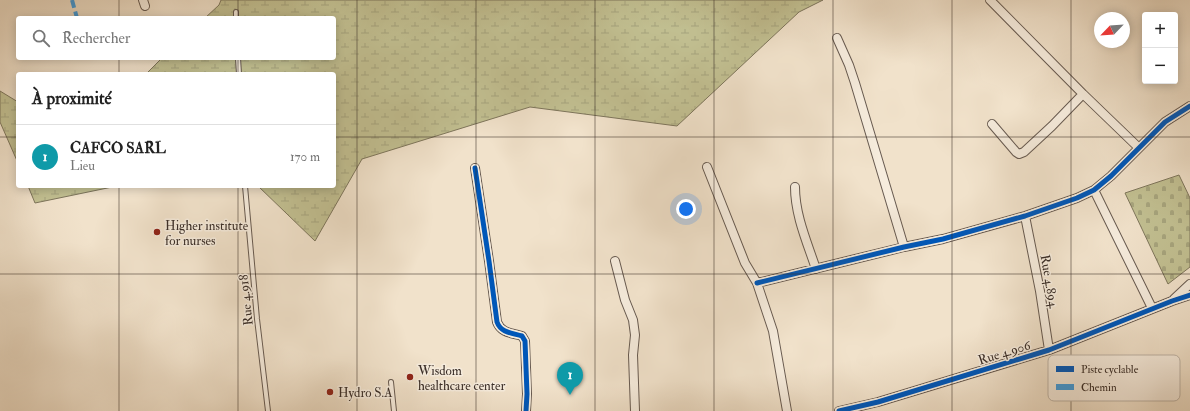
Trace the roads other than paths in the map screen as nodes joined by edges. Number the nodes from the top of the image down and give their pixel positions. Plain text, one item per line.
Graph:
1 (990, 0) edge
2 (236, 12) dead end
3 (236, 16) edge
4 (837, 38) dead end
5 (238, 60) edge
6 (239, 72) edge
7 (1083, 94) junction
8 (1190, 106) edge
9 (992, 124) dead end
10 (1139, 148) junction
11 (706, 167) dead end
12 (475, 168) dead end
13 (795, 187) dead end
14 (245, 188) edge
15 (1094, 190) junction
16 (1025, 216) junction
17 (904, 247) junction
18 (615, 261) dead end
19 (816, 269) junction
20 (757, 283) junction
21 (1190, 284) edge
22 (1190, 295) edge
23 (1172, 300) junction
24 (1152, 308) junction
25 (1049, 350) junction
26 (392, 382) dead end
27 (268, 411) edge
28 (394, 411) edge
29 (526, 411) edge
30 (635, 411) edge
31 (787, 411) edge
32 (839, 411) edge

1 - 7 street
2 - 3 lane
4 - 17 street
5 - 6 lane
7 - 9 street
7 - 10 street
8 - 10 street
10 - 15 street
11 - 20 street
12 - 29 street
13 - 19 street
14 - 27 lane, Rue 4.918
15 - 16 street
15 - 24 street
16 - 17 street
16 - 25 street, Rue 4.894
17 - 19 street
18 - 30 street
19 - 20 street
20 - 31 street
21 - 23 street
22 - 23 street
23 - 24 street, Rue 4.906
24 - 25 street, Rue 4.906
25 - 32 street, Rue 4.906
26 - 28 lane

